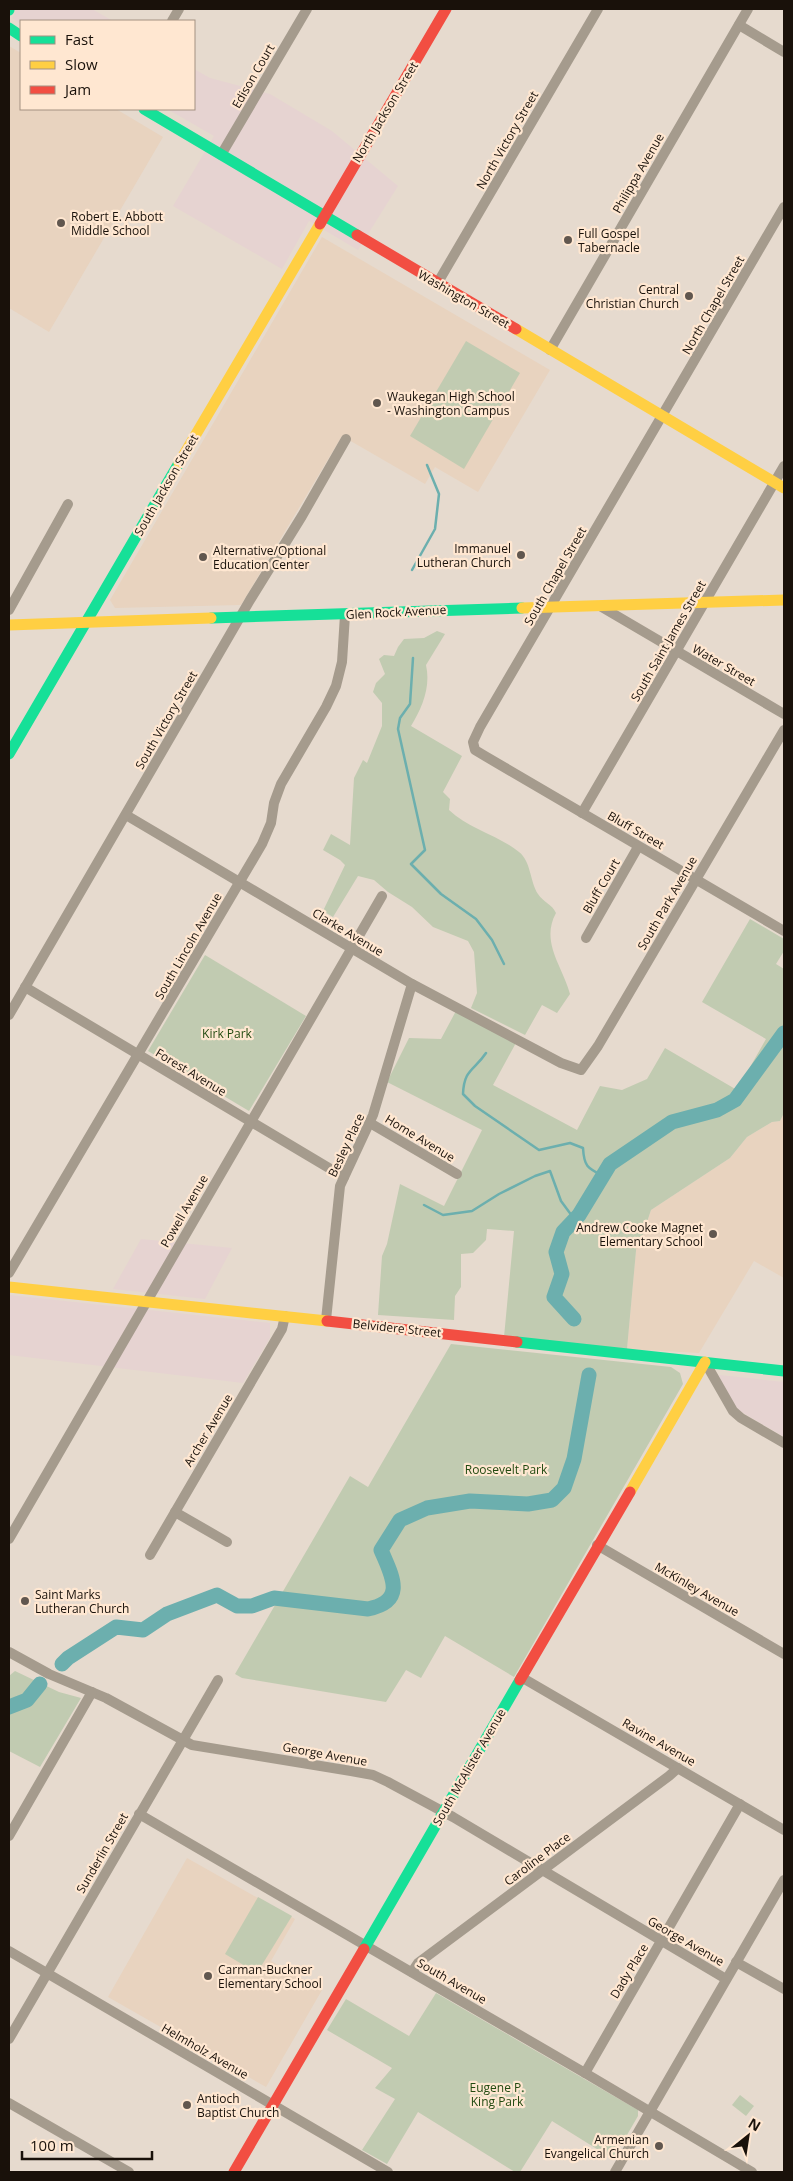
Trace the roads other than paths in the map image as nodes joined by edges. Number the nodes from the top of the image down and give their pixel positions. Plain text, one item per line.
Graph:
1 (180, 9) edge
2 (307, 9) edge
3 (446, 9) edge
4 (598, 9) edge
5 (748, 9) edge
6 (173, 20) edge
7 (739, 25) junction
8 (9, 28) edge
9 (20, 35) edge
10 (784, 52) edge
11 (146, 110) edge
12 (221, 155) junction
13 (784, 207) edge
14 (323, 216) junction
15 (437, 284) junction
16 (550, 350) junction
17 (663, 416) junction
18 (346, 439) dead end
19 (784, 466) edge
20 (779, 485) edge
21 (68, 504) dead end
22 (784, 600) edge
23 (704, 603) junction
24 (600, 606) junction
25 (550, 608) junction
26 (9, 610) edge
27 (345, 615) junction
28 (240, 617) junction
29 (85, 623) junction
30 (9, 625) edge
31 (676, 651) junction
32 (784, 714) edge
33 (784, 730) edge
34 (475, 750) joint
35 (9, 754) edge
36 (582, 813) junction
37 (126, 815) junction
38 (638, 847) junction
39 (695, 879) junction
40 (240, 882) junction
41 (382, 896) dead end
42 (784, 931) edge
43 (586, 938) dead end
44 (352, 948) junction
45 (412, 984) junction
46 (25, 988) junction
47 (9, 1015) edge
48 (139, 1055) junction
49 (562, 1063) joint
50 (251, 1122) junction
51 (370, 1122) junction
52 (457, 1174) dead end
53 (344, 1177) junction
54 (9, 1273) edge
55 (9, 1287) edge
56 (146, 1302) junction
57 (284, 1316) junction
58 (326, 1320) junction
59 (705, 1362) junction
60 (784, 1370) edge
61 (784, 1443) edge
62 (175, 1512) junction
63 (9, 1539) edge
64 (226, 1542) dead end
65 (597, 1545) junction
66 (150, 1555) dead end
67 (9, 1652) edge
68 (784, 1654) edge
69 (521, 1677) junction
70 (218, 1680) dead end
71 (92, 1692) junction
72 (182, 1741) junction
73 (678, 1768) junction
74 (740, 1804) junction
75 (442, 1812) junction
76 (139, 1814) junction
77 (784, 1830) edge
78 (9, 1836) edge
79 (543, 1870) junction
80 (784, 1880) edge
81 (661, 1941) junction
82 (366, 1945) junction
83 (9, 1951) edge
84 (736, 1962) junction
85 (412, 1972) junction
86 (46, 1974) junction
87 (726, 1979) junction
88 (784, 1989) edge
89 (9, 2039) edge
90 (585, 2072) junction
91 (9, 2103) edge
92 (273, 2105) junction
93 (650, 2111) junction
94 (129, 2172) edge
95 (234, 2172) edge
96 (388, 2172) edge
97 (615, 2172) edge
98 (752, 2172) edge

1 - 6 street
2 - 12 street, Edison Court
3 - 14 street, North Jackson Street
4 - 15 street, North Victory Street
5 - 7 street, Philippa Avenue
7 - 10 street
7 - 16 street, Philippa Avenue
8 - 9 street
11 - 12 street, Washington Street
12 - 14 street, Washington Street
13 - 17 street, North Chapel Street
14 - 15 street, Washington Street
14 - 29 street, South Jackson Street
15 - 16 street, Washington Street
16 - 17 street, Washington Street
17 - 20 street, Washington Street
17 - 25 street, South Chapel Street
18 - 28 street, South Victory Street
19 - 20 street, South Saint James Street
20 - 23 street, South Saint James Street
21 - 26 street
22 - 23 street, Glen Rock Avenue
23 - 24 street, Glen Rock Avenue
23 - 31 street, South Saint James Street
24 - 25 street, Glen Rock Avenue
24 - 31 street, Water Street
25 - 27 street, Glen Rock Avenue
25 - 34 street, South Chapel Street
27 - 28 street, Glen Rock Avenue
27 - 40 street, South Lincoln Avenue
28 - 29 street, Glen Rock Avenue
28 - 37 street, South Victory Street
29 - 30 street, Glen Rock Avenue
29 - 35 street, South Jackson Street
31 - 32 street, Water Street
31 - 36 street, South Saint James Street
33 - 39 street, South Park Avenue
34 - 36 street, Bluff Street
36 - 38 street, Bluff Street
37 - 40 street, Clarke Avenue
37 - 46 street, South Victory Street
38 - 39 street, Bluff Street
38 - 43 street, Bluff Court
39 - 42 street, Bluff Street
39 - 49 street, South Park Avenue
40 - 44 street, Clarke Avenue
40 - 48 street, South Lincoln Avenue
41 - 44 street, Powell Avenue
44 - 45 street, Clarke Avenue
44 - 50 street, Powell Avenue
45 - 49 street, Clarke Avenue
45 - 51 street, Besley Place
46 - 47 street, South Victory Street
46 - 48 street, Forest Avenue
48 - 50 street, Forest Avenue
48 - 54 street, South Lincoln Avenue
50 - 53 street, Forest Avenue
50 - 56 street, Powell Avenue
51 - 52 street, Home Avenue
51 - 53 street, Besley Place
53 - 58 street, Besley Place
55 - 56 street, Belvidere Street
56 - 57 street, Belvidere Street
56 - 63 street, Powell Avenue
57 - 58 street, Belvidere Street
57 - 62 street, Archer Avenue
58 - 59 street, Belvidere Street
59 - 60 street, Belvidere Street
59 - 61 street
59 - 65 street, South McAlister Avenue
62 - 64 street
62 - 66 street, Archer Avenue
65 - 68 street, McKinley Avenue
65 - 69 street, South McAlister Avenue
67 - 71 street, George Avenue
69 - 73 street, Ravine Avenue
69 - 75 street, South McAlister Avenue
70 - 72 street, Sunderlin Street
71 - 72 street, George Avenue
71 - 78 street
72 - 75 street, George Avenue
72 - 76 street, Sunderlin Street
73 - 74 street, Ravine Avenue
73 - 79 street, Caroline Place
74 - 77 street, Ravine Avenue
74 - 81 street, Dady Place
75 - 79 street, George Avenue
75 - 82 street, South McAlister Avenue
76 - 82 street, South Avenue
76 - 86 street, Sunderlin Street
79 - 81 street, George Avenue
79 - 85 street, Caroline Place
80 - 84 street
81 - 87 street, George Avenue
81 - 90 street, Dady Place
82 - 85 street, South Avenue
82 - 92 street, South McAlister Avenue
83 - 86 street, Helmholz Avenue
84 - 87 street
84 - 88 street, George Avenue
85 - 90 street, South Avenue
86 - 89 street, Sunderlin Street
86 - 92 street, Helmholz Avenue
87 - 93 street
90 - 93 street, South Avenue
91 - 94 street
92 - 95 street, South McAlister Avenue
92 - 96 street, Helmholz Avenue
93 - 97 street
93 - 98 street, South Avenue

